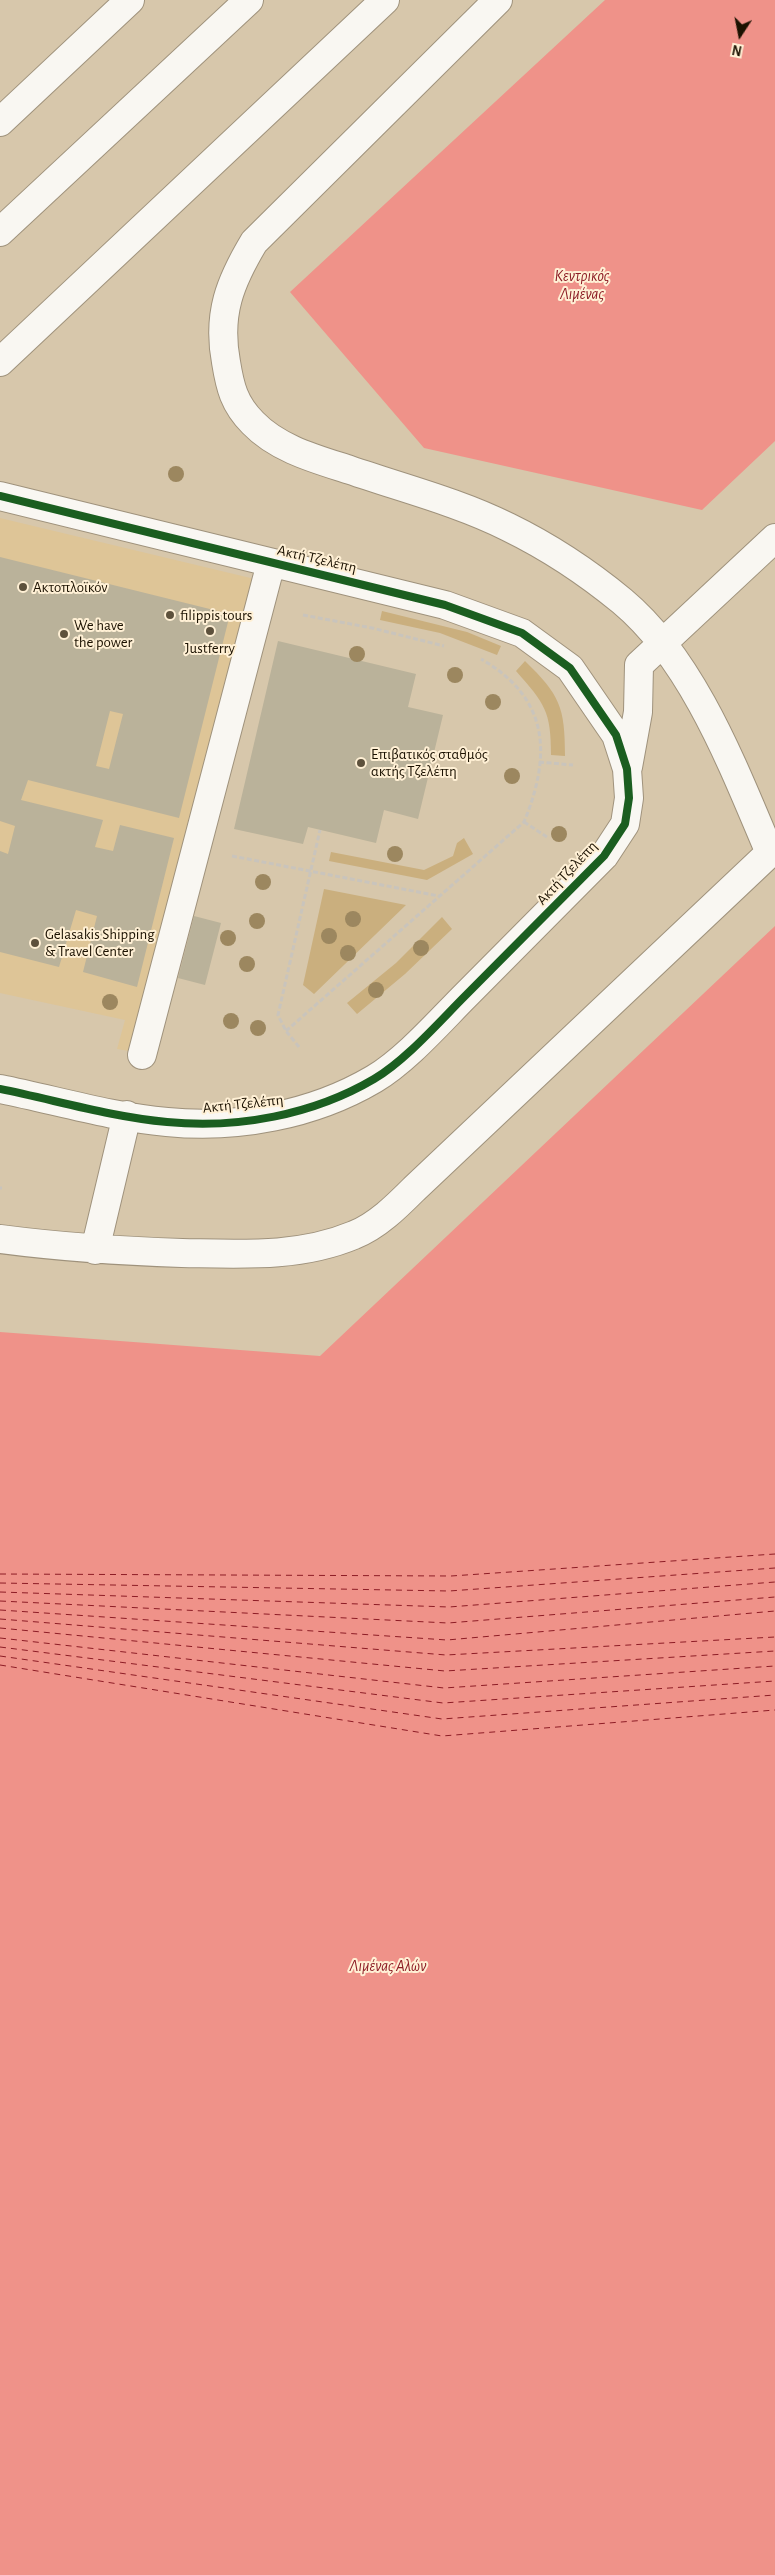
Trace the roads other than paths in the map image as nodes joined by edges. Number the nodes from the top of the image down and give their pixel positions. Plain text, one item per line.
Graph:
1 (130, 0) edge
2 (249, 0) edge
3 (385, 0) edge
4 (498, 0) edge
5 (0, 122) edge
6 (0, 232) edge
7 (0, 362) edge
8 (0, 496) edge
9 (775, 538) edge
10 (271, 563) junction
11 (664, 644) junction
12 (627, 769) junction
13 (772, 850) edge
14 (142, 1055) dead end
15 (0, 1089) edge
16 (127, 1115) junction
17 (0, 1239) edge
18 (95, 1250) junction

1 - 5 street
2 - 6 street
3 - 7 street
4 - 11 street
8 - 10 street, Ακτή Τζελέπη
9 - 11 street
10 - 12 street, Ακτή Τζελέπη
10 - 14 street
11 - 12 street
11 - 13 street
12 - 16 street, Ακτή Τζελέπη
13 - 18 street
15 - 16 street, Ακτή Τζελέπη
16 - 18 street
17 - 18 street

